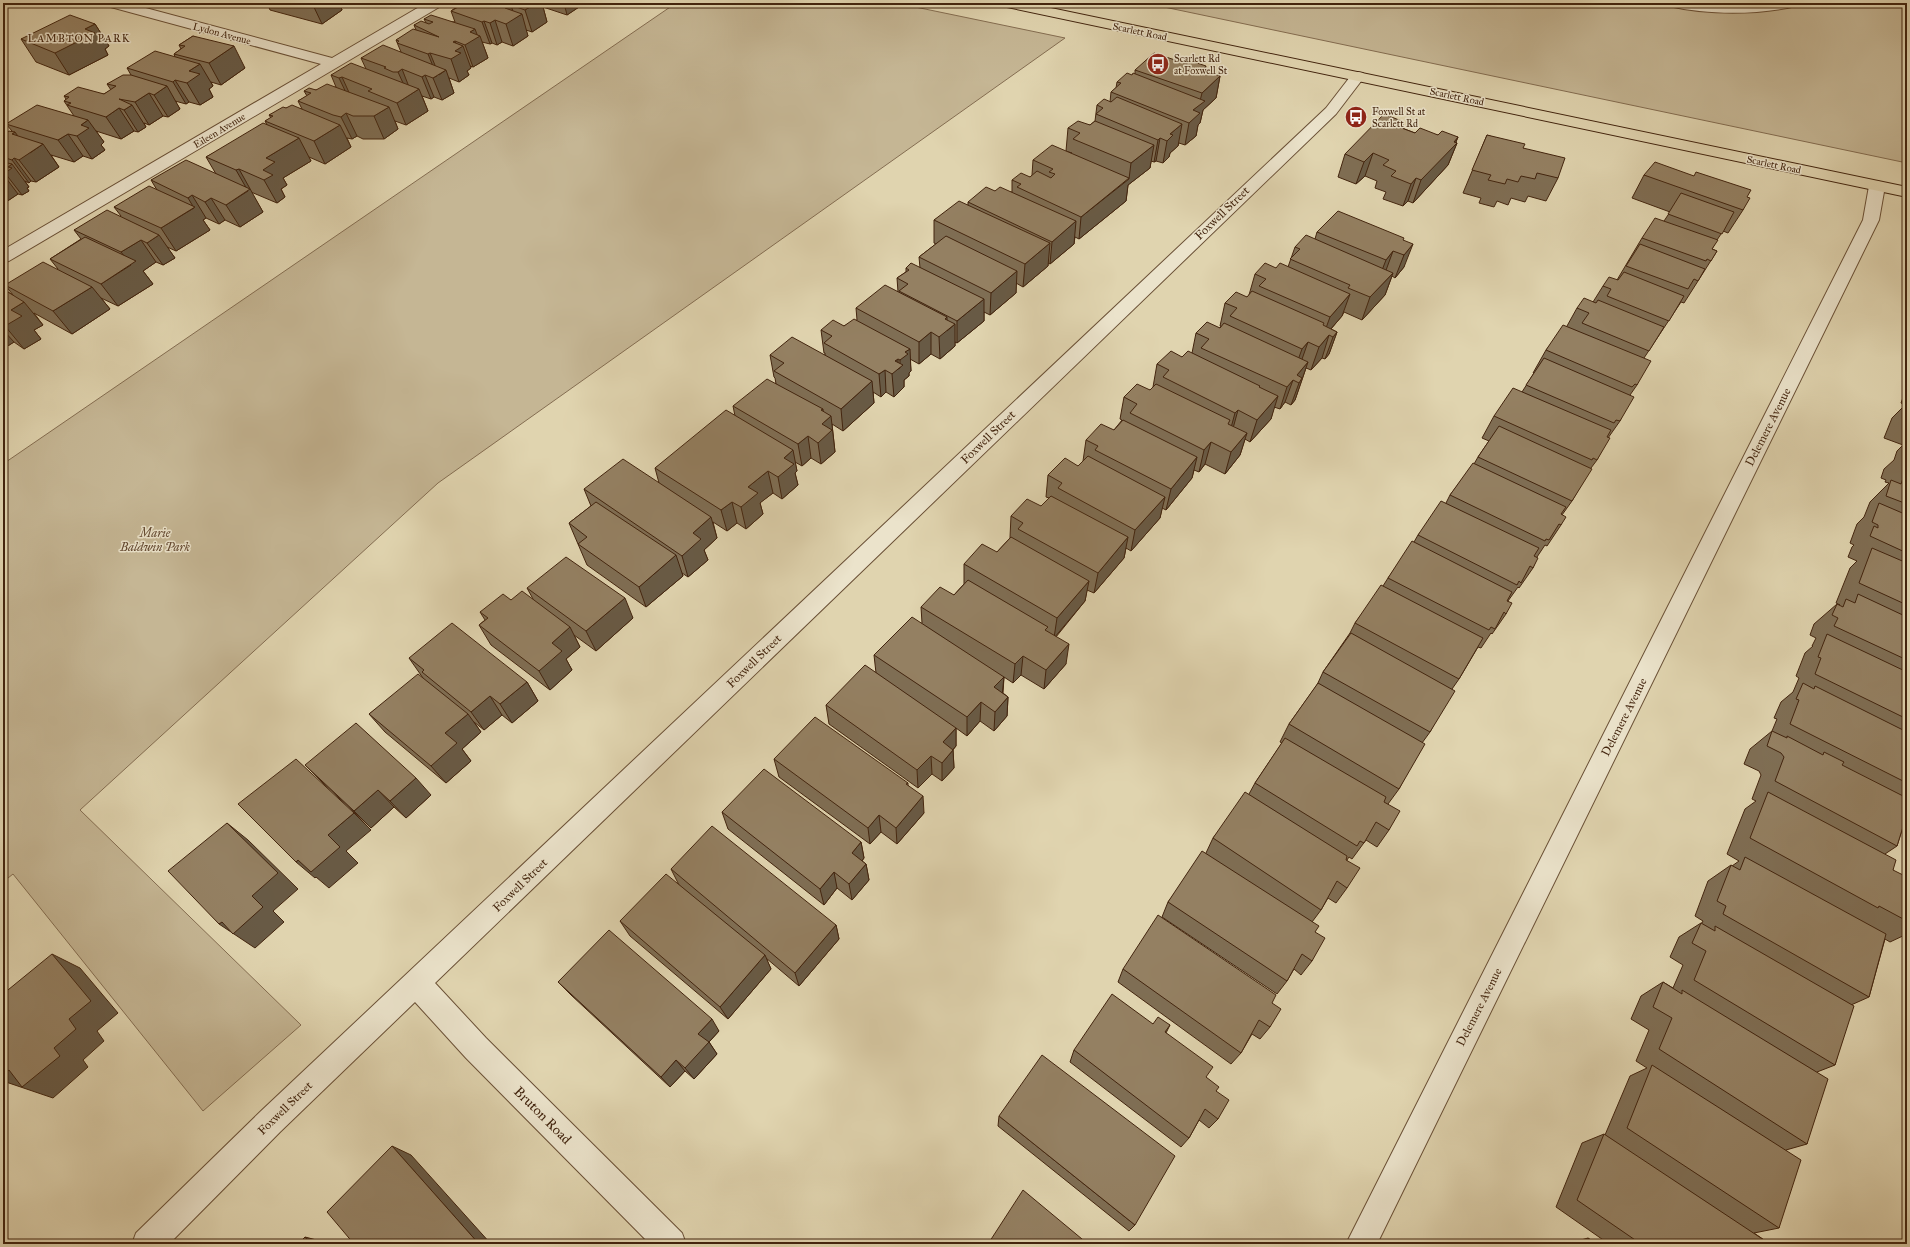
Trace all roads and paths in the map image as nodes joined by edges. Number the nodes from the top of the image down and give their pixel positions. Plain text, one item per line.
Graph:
1 (112, 3) edge
2 (436, 3) edge
3 (1007, 3) edge
4 (1674, 3) edge
5 (1791, 3) edge
6 (333, 62) junction
7 (1358, 76) junction
8 (1877, 186) junction
9 (1907, 192) edge
10 (3, 257) edge
11 (417, 984) junction
12 (147, 1244) edge
13 (671, 1244) edge
14 (1361, 1244) edge

1 - 6 street, Lydon Avenue
2 - 6 street, Eileen Avenue
3 - 7 main road, Scarlett Road
4 - 5 street
6 - 10 street, Eileen Avenue
7 - 8 main road, Scarlett Road
7 - 11 street, Foxwell Street
8 - 9 main road, Scarlett Road
8 - 14 street, Delemere Avenue
11 - 12 street, Foxwell Street
11 - 13 street, Bruton Road

